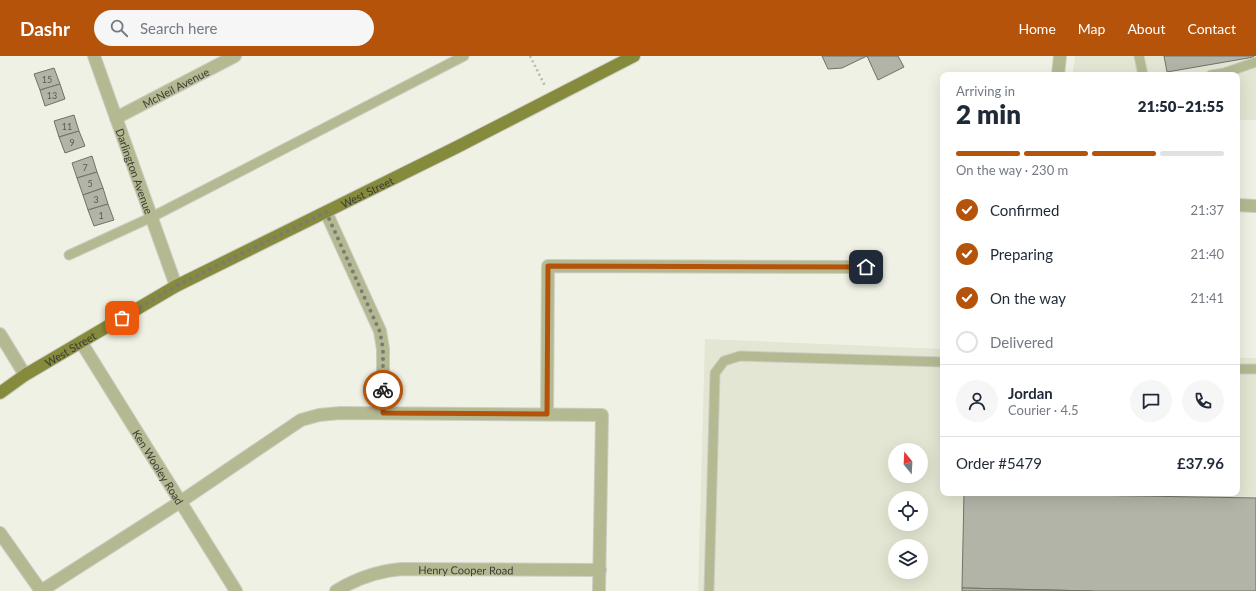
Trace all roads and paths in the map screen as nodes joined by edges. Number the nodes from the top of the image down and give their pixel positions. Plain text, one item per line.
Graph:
1 (94, 56) edge
2 (235, 56) edge
3 (464, 56) edge
4 (530, 56) edge
5 (634, 56) edge
6 (1060, 56) edge
7 (1139, 56) edge
8 (1256, 62) edge
9 (1058, 72) edge
10 (1142, 72) edge
11 (1227, 72) edge
12 (551, 98) junction
13 (116, 118) junction
14 (1240, 205) edge
15 (1256, 206) edge
16 (326, 212) junction
17 (152, 216) junction
18 (69, 255) dead end
19 (866, 267) dead end
20 (176, 286) junction
21 (0, 334) edge
22 (81, 342) junction
23 (940, 362) edge
24 (1240, 369) edge
25 (1256, 370) edge
26 (25, 375) junction
27 (0, 394) edge
28 (383, 413) junction
29 (547, 414) junction
30 (180, 502) junction
31 (0, 533) edge
32 (600, 570) junction
33 (41, 591) edge
34 (236, 591) edge
35 (336, 591) edge
36 (599, 591) edge
37 (709, 591) edge

1 - 13 street, Darlington Avenue
2 - 13 street, McNeil Avenue
3 - 17 lane
4 - 12 path
5 - 12 main road, West Street
6 - 9 street
7 - 10 lane
8 - 11 lane
12 - 16 main road, West Street
13 - 17 street, Darlington Avenue
14 - 15 street
16 - 20 main road, West Street
16 - 28 street
17 - 18 lane
17 - 20 street, Darlington Avenue
19 - 29 street
20 - 22 main road, West Street
21 - 26 street
22 - 26 main road, West Street
22 - 30 street, Ken Wooley Road
23 - 37 lane
24 - 25 lane
26 - 27 main road, West Street
28 - 29 street
28 - 30 street
29 - 32 street
30 - 33 street
30 - 34 street, Ken Wooley Road
31 - 33 street
32 - 35 street, Henry Cooper Road
32 - 36 street

